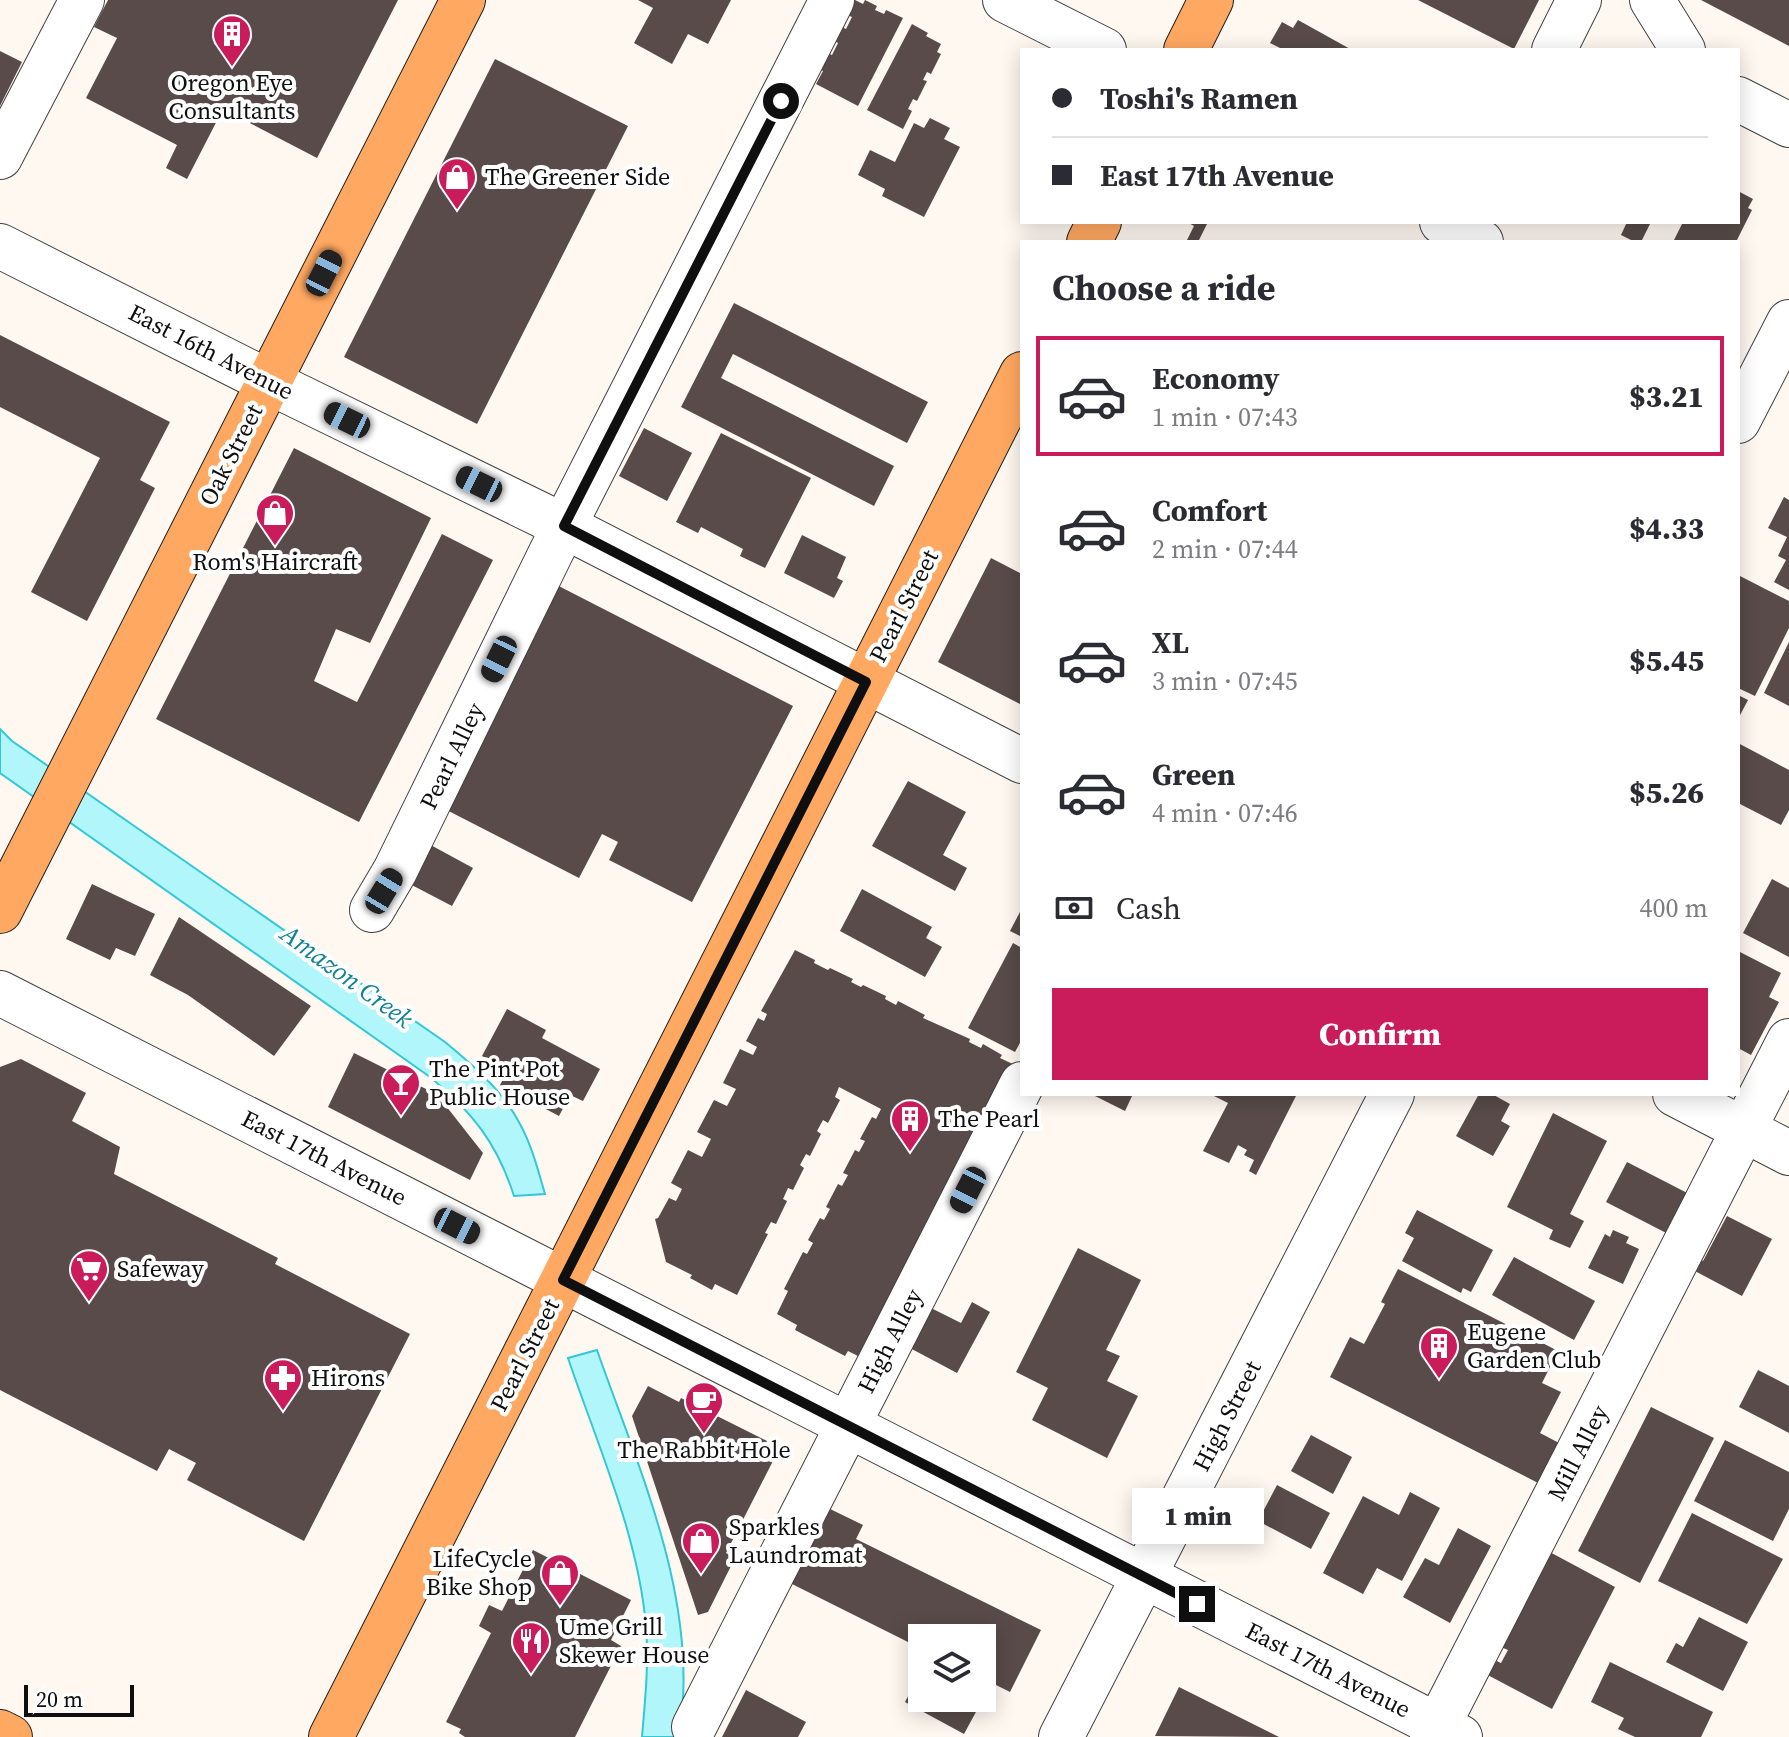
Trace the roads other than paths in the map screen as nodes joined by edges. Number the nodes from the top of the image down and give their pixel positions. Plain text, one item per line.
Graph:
1 (82, 0) edge
2 (463, 0) edge
3 (832, 0) edge
4 (1005, 0) edge
5 (1211, 0) edge
6 (1579, 0) edge
7 (1652, 0) edge
8 (1100, 48) edge
9 (1187, 48) edge
10 (1555, 48) edge
11 (1682, 48) edge
12 (1740, 100) edge
13 (1789, 125) edge
14 (0, 157) edge
15 (0, 246) edge
16 (1789, 322) edge
17 (1020, 378) edge
18 (269, 382) junction
19 (1762, 384) edge
20 (1740, 418) edge
21 (564, 526) junction
22 (866, 682) junction
23 (1020, 760) edge
24 (372, 910) dead end
25 (0, 911) edge
26 (0, 993) edge
27 (1789, 1041) edge
28 (1020, 1088) edge
29 (1391, 1096) edge
30 (1679, 1096) edge
31 (1744, 1130) junction
32 (1789, 1153) edge
33 (563, 1280) junction
34 (848, 1425) junction
35 (1144, 1576) junction
36 (694, 1727) dead end
37 (0, 1732) edge
38 (1443, 1733) edge
39 (10, 1737) edge
40 (331, 1737) edge
41 (1061, 1737) edge

1 - 14 street
2 - 18 main road, Oak Street
3 - 21 street, Pearl Alley
4 - 8 street
5 - 9 main road
6 - 10 street
7 - 11 street
12 - 13 street
15 - 18 street, East 16th Avenue
16 - 19 street
17 - 22 main road, Pearl Street
18 - 21 street, East 16th Avenue
18 - 25 main road, Oak Street
19 - 20 street
21 - 22 street, East 16th Avenue
21 - 24 street, Pearl Alley
22 - 23 street, East 16th Avenue
22 - 33 main road, Pearl Street
26 - 33 street, East 17th Avenue
27 - 31 street, Mill Alley
28 - 34 street, High Alley
29 - 35 street, High Street
30 - 31 street
31 - 32 street
31 - 38 street, Mill Alley
33 - 34 street, East 17th Avenue
33 - 40 main road, Pearl Street
34 - 35 street, East 17th Avenue
34 - 36 street, High Alley
35 - 38 street, East 17th Avenue
35 - 41 street, High Street
37 - 39 main road

